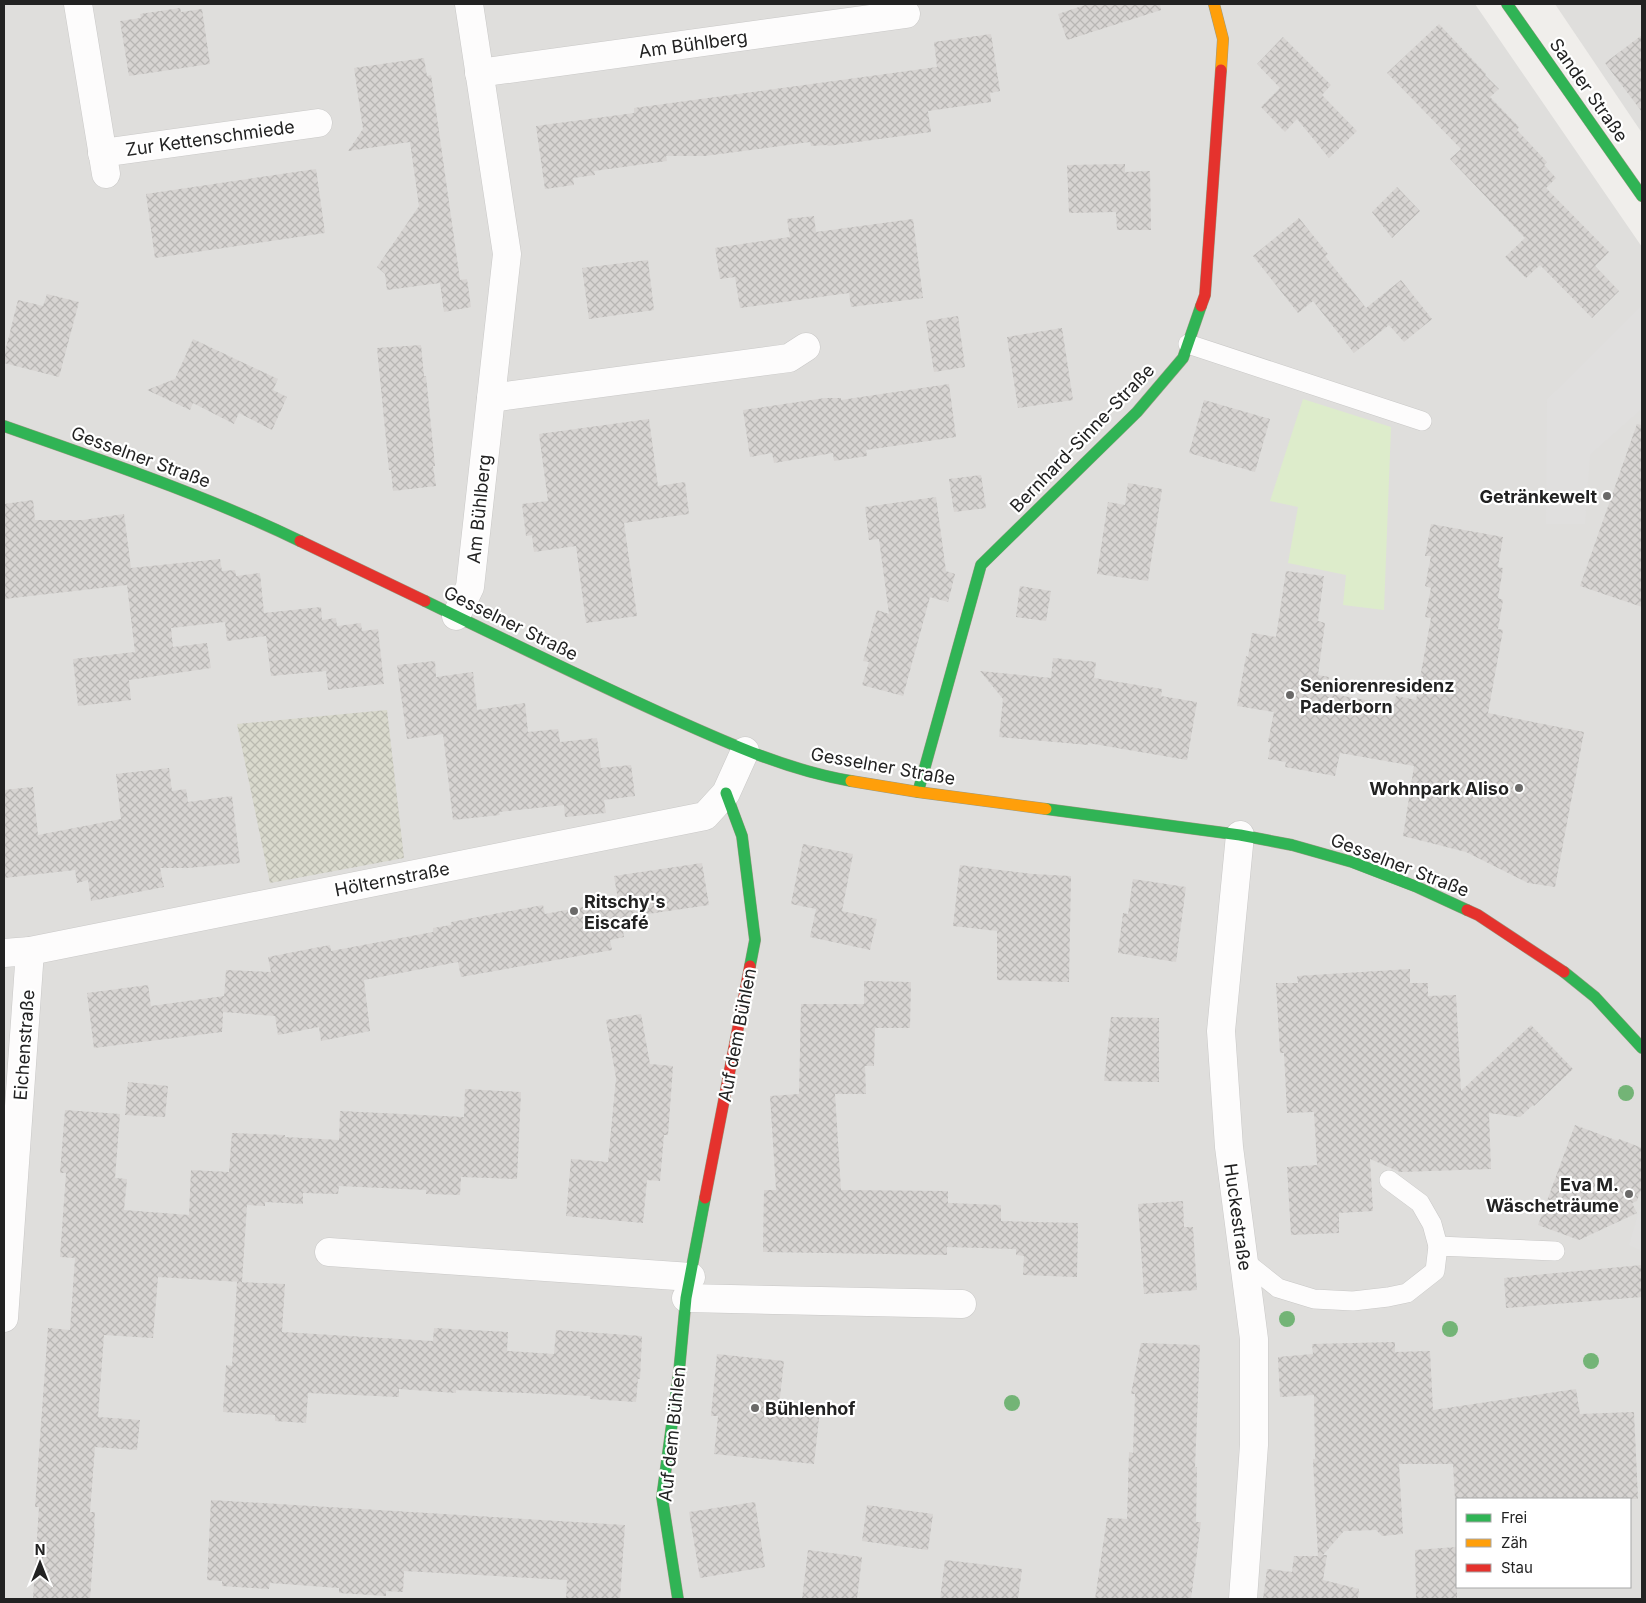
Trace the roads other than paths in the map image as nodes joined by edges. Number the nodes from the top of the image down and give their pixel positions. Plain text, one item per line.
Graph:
1 (78, 4) edge
2 (469, 4) edge
3 (1214, 4) edge
4 (1508, 4) edge
5 (906, 14) dead end
6 (479, 74) junction
7 (318, 123) dead end
8 (1642, 196) edge
9 (1188, 344) junction
10 (806, 347) dead end
11 (491, 398) junction
12 (1422, 421) dead end
13 (4, 426) edge
14 (456, 616) junction
15 (745, 751) junction
16 (918, 792) junction
17 (726, 793) junction
18 (1240, 835) junction
19 (30, 951) junction
20 (4, 953) edge
21 (1642, 1048) edge
22 (1389, 1180) dead end
23 (1438, 1246) junction
24 (1555, 1251) dead end
25 (329, 1252) dead end
26 (1244, 1261) junction
27 (688, 1288) junction
28 (962, 1304) dead end
29 (4, 1318) edge
30 (678, 1599) edge
31 (1242, 1599) edge

1 - 7 street, Zur Kettenschmiede
2 - 6 street, Am Bühlberg
3 - 9 street, Bernhard-Sinne-Straße
4 - 8 street, Sander Straße
5 - 6 street, Am Bühlberg
6 - 11 street, Am Bühlberg
9 - 12 lane
9 - 16 street, Bernhard-Sinne-Straße
10 - 11 street
11 - 14 street, Am Bühlberg
13 - 14 street, Gesselner Straße
14 - 15 street, Gesselner Straße
15 - 16 street, Gesselner Straße
15 - 17 street, Hölternstraße
16 - 18 street, Gesselner Straße
17 - 19 street, Hölternstraße
17 - 27 street, Auf dem Bühlen
18 - 21 street, Gesselner Straße
18 - 26 street, Huckestraße
19 - 20 street, Hölternstraße
19 - 29 street, Eichenstraße
22 - 23 lane
23 - 24 lane
23 - 26 lane
25 - 27 street
26 - 31 street, Huckestraße
27 - 28 street
27 - 30 street, Auf dem Bühlen

